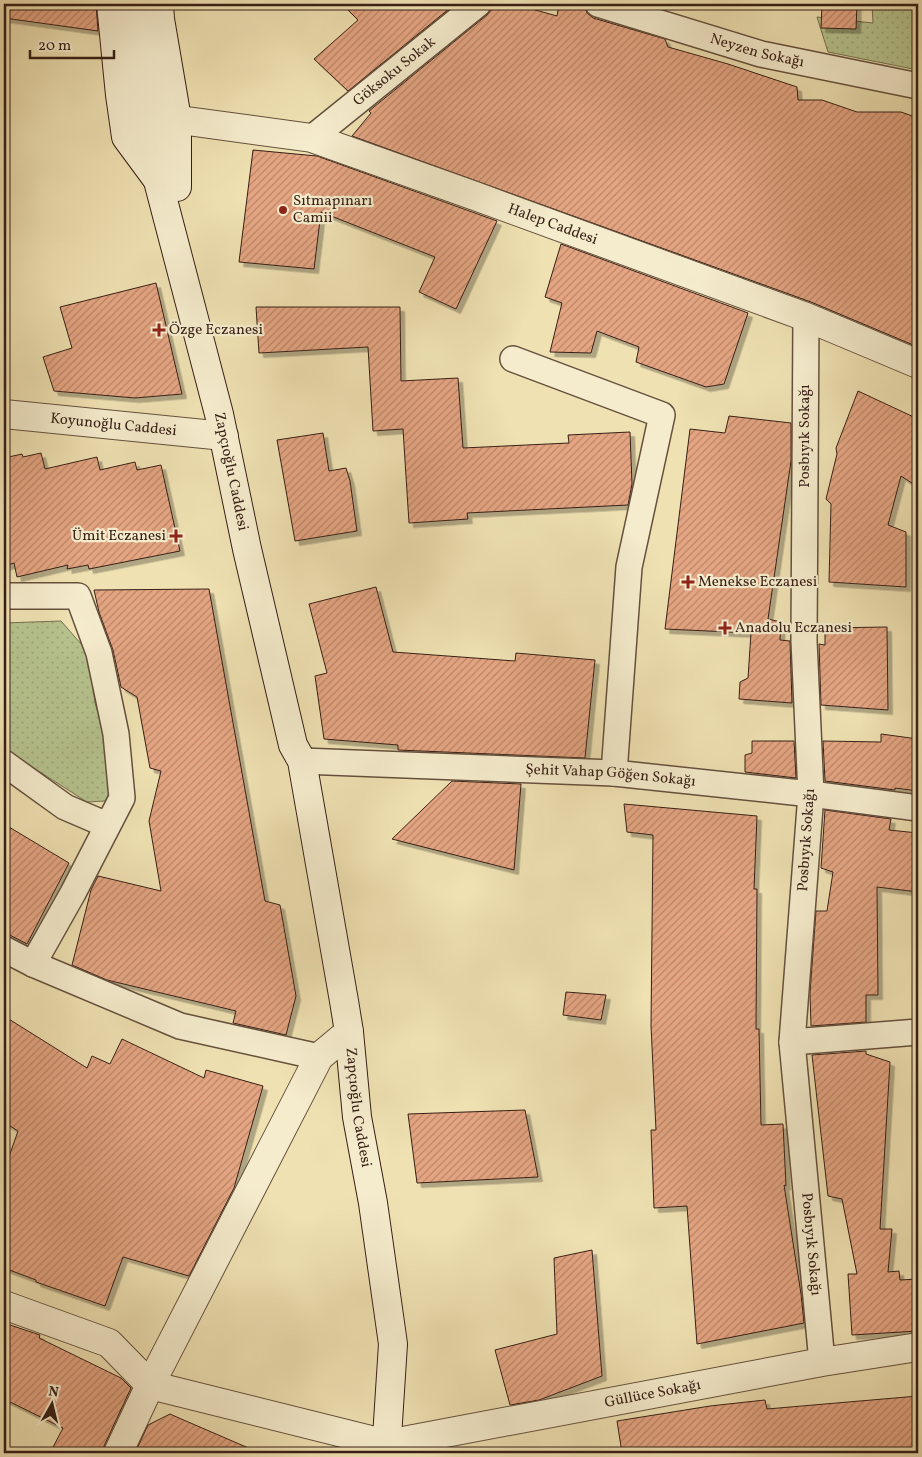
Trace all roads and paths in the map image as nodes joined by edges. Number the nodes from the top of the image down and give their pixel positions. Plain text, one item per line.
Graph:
1 (111, 4) edge
2 (135, 4) edge
3 (159, 4) edge
4 (478, 4) edge
5 (598, 4) edge
6 (918, 86) edge
7 (177, 118) junction
8 (312, 138) junction
9 (167, 184) junction
10 (806, 317) junction
11 (513, 359) dead end
12 (918, 364) edge
13 (4, 414) edge
14 (224, 436) junction
15 (4, 596) edge
16 (302, 761) junction
17 (4, 763) edge
18 (614, 773) junction
19 (811, 794) junction
20 (918, 808) edge
21 (107, 825) junction
22 (4, 950) edge
23 (33, 964) junction
24 (349, 1032) junction
25 (918, 1032) edge
26 (792, 1042) junction
27 (319, 1057) junction
28 (4, 1305) edge
29 (918, 1347) edge
30 (822, 1362) junction
31 (150, 1386) junction
32 (386, 1449) edge
33 (118, 1453) edge

1 - 9 main road, Zapçıoğlu Caddesi
2 - 9 main road, Zapçıoğlu Caddesi
3 - 7 main road, Zapçıoğlu Caddesi
4 - 8 street, Göksoku Sokak
5 - 6 street, Neyzen Sokağı
7 - 8 main road, Halep Caddesi
7 - 9 main road, Zapçıoğlu Caddesi
8 - 10 main road, Halep Caddesi
9 - 14 main road, Zapçıoğlu Caddesi
9 - 16 main road, Zapçıoğlu Caddesi
10 - 12 main road, Halep Caddesi
10 - 19 street, Posbıyık Sokağı
11 - 18 street
13 - 14 main road, Koyunoğlu Caddesi
14 - 16 main road, Zapçıoğlu Caddesi
15 - 21 street
16 - 18 street, Şehit Vahap Göğen Sokağı
16 - 24 main road, Zapçıoğlu Caddesi
17 - 21 street
18 - 19 street, Şehit Vahap Göğen Sokağı
19 - 20 street, Şehit Vahap Göğen Sokağı
19 - 26 street, Posbıyık Sokağı
21 - 23 street
22 - 23 street
23 - 27 street
24 - 27 main road
24 - 32 main road, Zapçıoğlu Caddesi
25 - 26 street
26 - 30 street, Posbıyık Sokağı
27 - 31 main road
28 - 31 main road
29 - 30 main road, Güllüce Sokağı
30 - 32 main road, Güllüce Sokağı
31 - 32 main road
31 - 33 main road

